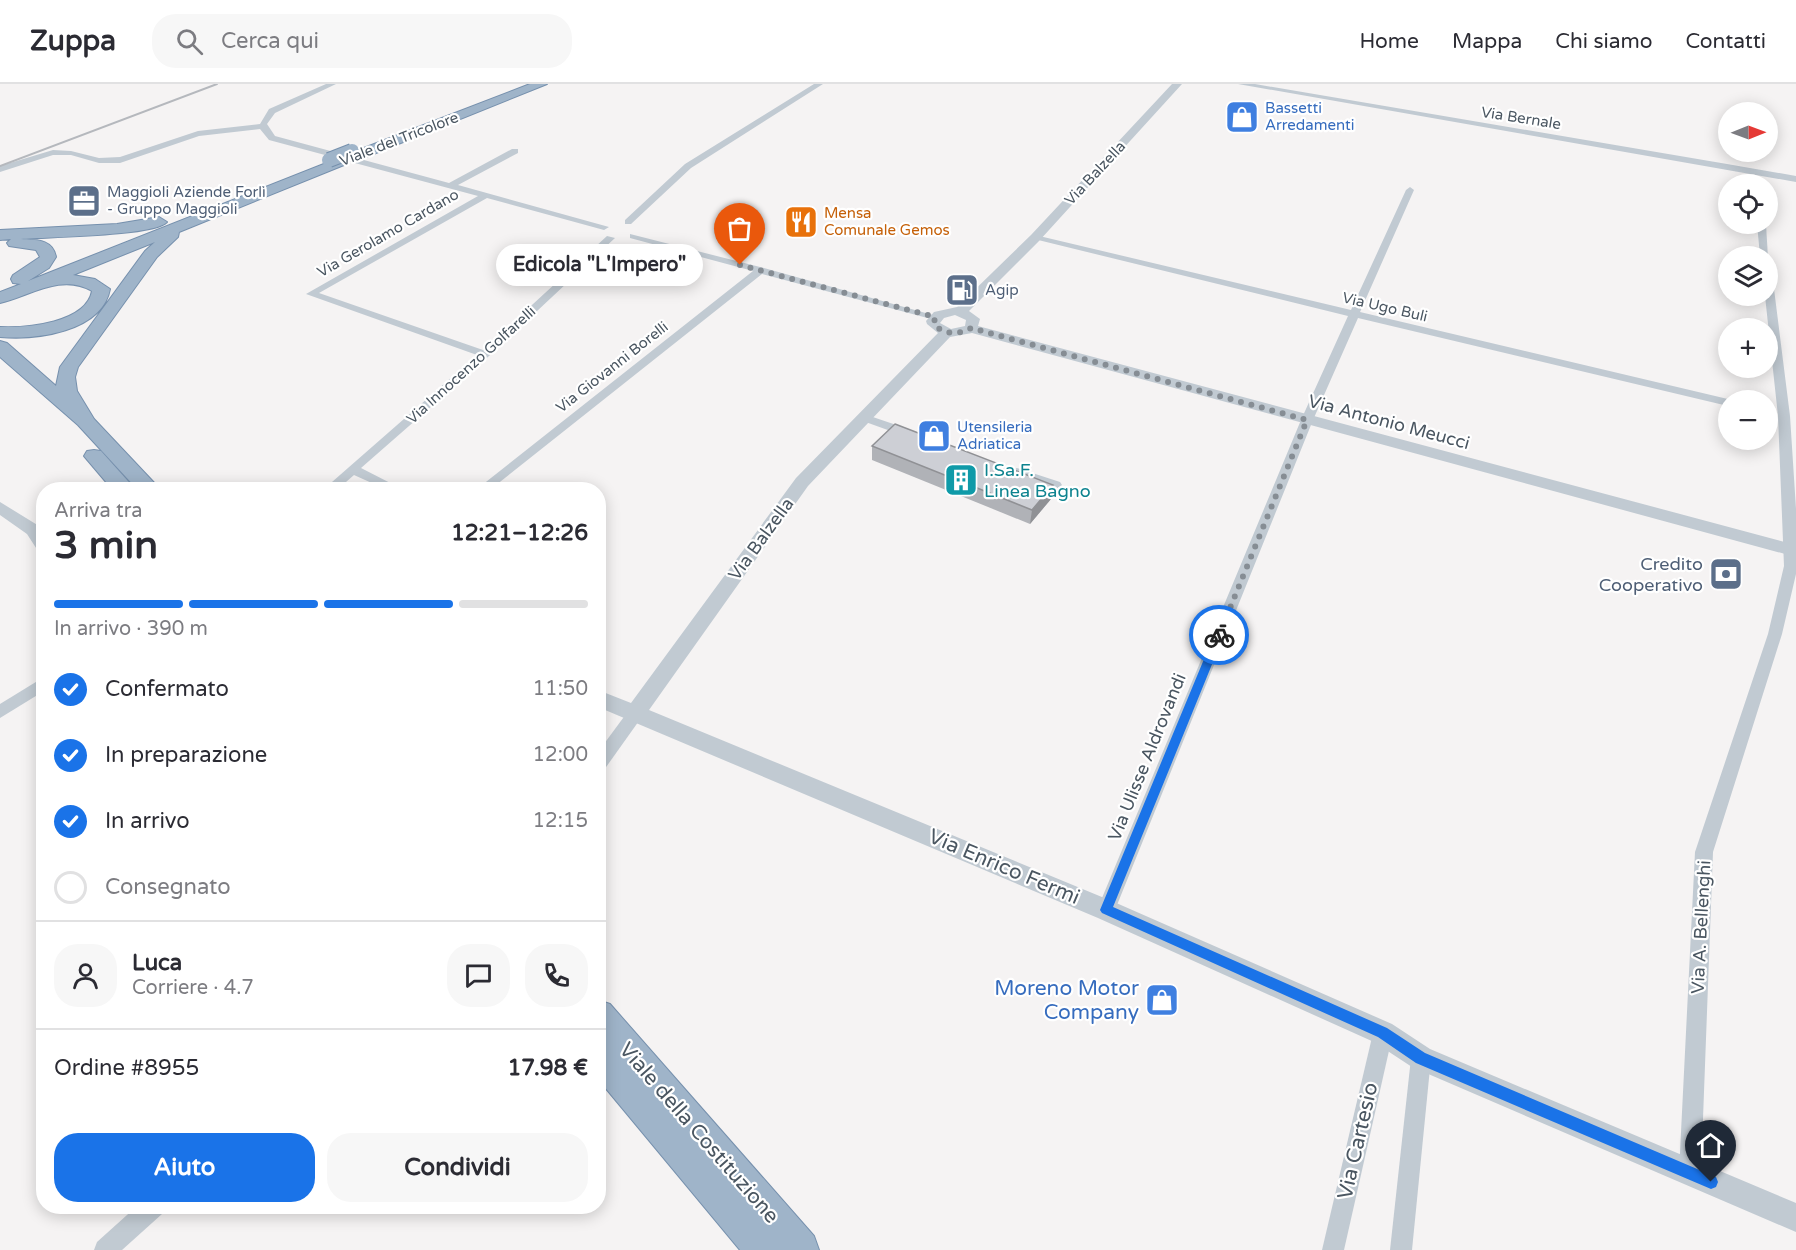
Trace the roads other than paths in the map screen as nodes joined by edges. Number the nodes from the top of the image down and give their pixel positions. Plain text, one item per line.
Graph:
1 (332, 84) edge
2 (529, 84) edge
3 (542, 84) edge
4 (819, 84) edge
5 (1177, 84) edge
6 (1242, 84) edge
7 (262, 126) junction
8 (515, 151) dead end
9 (357, 152) junction
10 (0, 169) edge
11 (1755, 171) junction
12 (1755, 174) edge
13 (1796, 178) edge
14 (450, 186) junction
15 (1410, 190) dead end
16 (252, 194) junction
17 (484, 196) junction
18 (628, 222) junction
19 (611, 228) junction
20 (633, 236) junction
21 (1035, 238) junction
22 (9, 239) edge
23 (761, 270) junction
24 (21, 284) junction
25 (0, 287) edge
26 (0, 298) edge
27 (1771, 306) edge
28 (960, 312) junction
29 (1353, 315) junction
30 (935, 317) junction
31 (971, 328) junction
32 (0, 332) edge
33 (947, 332) junction
34 (0, 347) edge
35 (485, 354) junction
36 (0, 367) edge
37 (1718, 401) edge
38 (1778, 415) edge
39 (1784, 416) junction
40 (864, 418) junction
41 (1307, 420) junction
42 (85, 421) junction
43 (921, 438) edge
44 (999, 466) edge
45 (354, 470) junction
46 (118, 482) edge
47 (142, 482) edge
48 (339, 482) edge
49 (381, 482) edge
50 (492, 482) edge
51 (1056, 485) dead end
52 (0, 507) edge
53 (36, 535) edge
54 (1794, 551) edge
55 (36, 688) edge
56 (606, 701) edge
57 (0, 712) edge
58 (635, 714) junction
59 (606, 754) edge
60 (1106, 910) junction
61 (606, 1025) edge
62 (1383, 1033) junction
63 (1421, 1058) junction
64 (606, 1061) edge
65 (1690, 1172) junction
66 (145, 1214) edge
67 (1796, 1218) edge
68 (105, 1250) edge
69 (765, 1250) edge
70 (800, 1250) edge
71 (1333, 1250) edge
72 (1401, 1250) edge

1 - 7 street
2 - 9 highway, Viale del Tricolore
3 - 9 highway, Viale del Tricolore
4 - 18 street
5 - 21 street, Via Balzella
6 - 11 street, Via Bernale
7 - 10 street
7 - 14 street
8 - 14 street
9 - 16 highway, Viale del Tricolore
11 - 12 street
11 - 13 street, Via Bernale
14 - 17 street
15 - 29 street, Via Ulisse Aldrovandi
16 - 22 highway
16 - 24 highway
16 - 42 highway
17 - 19 street
17 - 35 street, Via Gerolamo Cardano
18 - 19 street
18 - 20 street
19 - 20 street
19 - 35 street, Via Innocenzo Golfarelli
20 - 23 street
21 - 28 street, Via Balzella
21 - 29 street, Via Ugo Buli
22 - 24 highway
23 - 30 street
23 - 50 street, Via Giovanni Borelli
24 - 25 highway
24 - 26 highway
24 - 32 highway
27 - 39 street, Via A. Bellenghi
28 - 30 street
28 - 31 street
29 - 37 street, Via Ugo Buli
29 - 41 street, Via Ulisse Aldrovandi
30 - 33 street
31 - 33 street
31 - 41 street, Via Antonio Meucci
33 - 40 street, Via Balzella
34 - 42 highway
35 - 45 street, Via Innocenzo Golfarelli
36 - 46 highway
38 - 39 street
39 - 54 street, Via A. Bellenghi
40 - 43 street
40 - 58 street, Via Balzella
41 - 54 street, Via Antonio Meucci
41 - 60 street, Via Ulisse Aldrovandi
42 - 47 highway
44 - 51 street
45 - 48 street, Via Innocenzo Golfarelli
45 - 49 street
52 - 53 street
54 - 65 street, Via A. Bellenghi
55 - 57 street
56 - 58 street, Via Enrico Fermi
58 - 59 street, Via Balzella
58 - 60 street, Via Enrico Fermi
60 - 62 street, Via Enrico Fermi
61 - 70 highway, Viale della Costituzione
62 - 63 street, Via Enrico Fermi
62 - 71 street, Via Cartesio
63 - 65 street, Via Enrico Fermi
63 - 72 street
64 - 69 highway, Viale della Costituzione
65 - 67 street, Via Enrico Fermi
66 - 68 street

